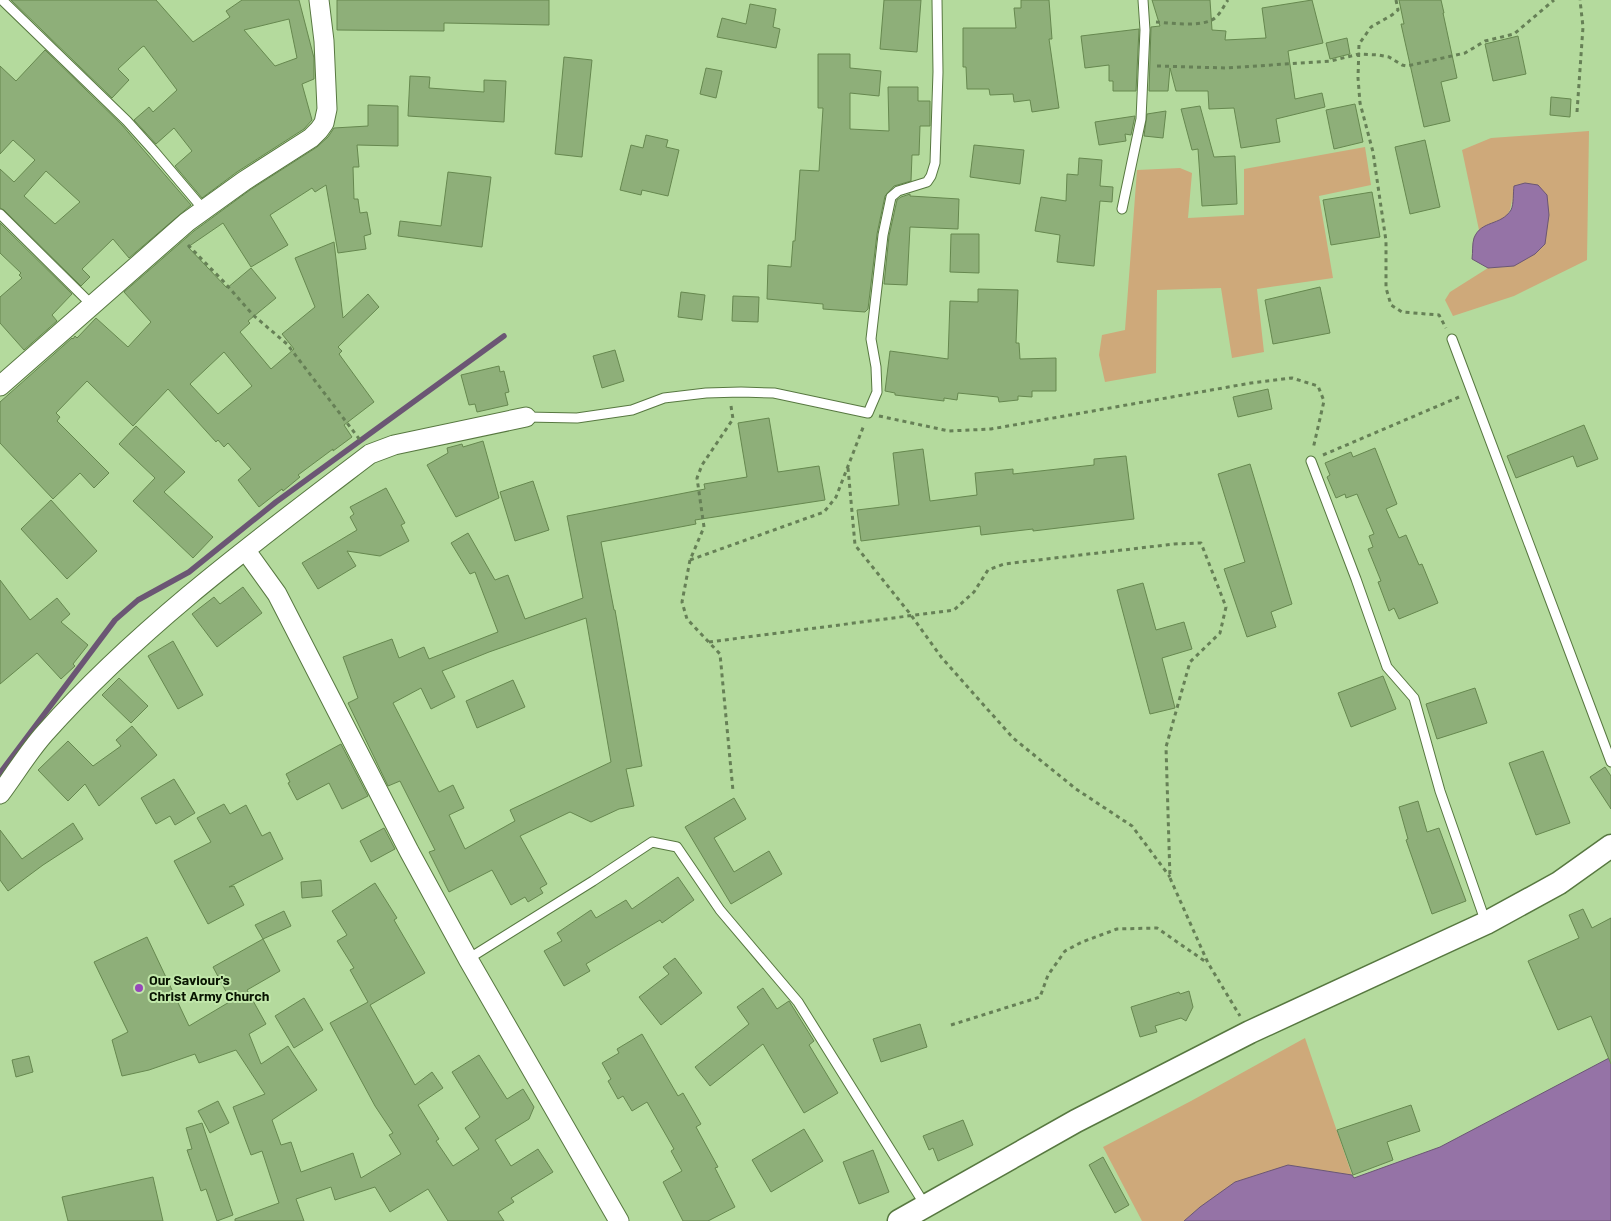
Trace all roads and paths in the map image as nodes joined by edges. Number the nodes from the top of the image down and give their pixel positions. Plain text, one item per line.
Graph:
1 (2, 0) edge
2 (319, 0) edge
3 (937, 0) edge
4 (1143, 0) edge
5 (1228, 0) edge
6 (1396, 0) edge
7 (1554, 0) edge
8 (1580, 0) edge
9 (1145, 21) junction
10 (1359, 54) junction
11 (1144, 66) junction
12 (1577, 112) dead end
13 (1122, 209) dead end
14 (204, 210) junction
15 (0, 214) edge
16 (176, 232) junction
17 (92, 305) junction
18 (1452, 339) joint
19 (0, 386) edge
20 (1472, 391) junction
21 (729, 393) junction
22 (868, 413) junction
23 (526, 417) joint
24 (357, 436) dead end
25 (1311, 460) junction
26 (847, 466) junction
27 (246, 551) junction
28 (690, 560) junction
29 (911, 615) junction
30 (709, 642) junction
31 (1611, 762) edge
32 (733, 791) dead end
33 (0, 794) edge
34 (1611, 846) edge
35 (1170, 878) junction
36 (1486, 923) junction
37 (468, 958) junction
38 (1208, 963) junction
39 (951, 1025) dead end
40 (1250, 1032) junction
41 (925, 1206) junction
42 (619, 1221) edge
43 (899, 1221) edge

1 - 14 lane
2 - 14 street
3 - 22 lane
4 - 9 lane
5 - 9 path
6 - 10 path
7 - 10 path
8 - 12 path
9 - 11 lane
10 - 11 path
10 - 18 path
11 - 13 lane
14 - 16 street
15 - 17 lane
16 - 17 street
16 - 24 path
17 - 19 street
18 - 20 lane
20 - 25 path
20 - 31 lane
21 - 22 lane
21 - 23 lane
21 - 28 path
22 - 25 path
22 - 26 path
23 - 27 street
25 - 36 lane
26 - 28 path
26 - 29 path
27 - 33 street
27 - 37 street
28 - 30 path
29 - 30 path
29 - 35 path
29 - 35 path
30 - 32 path
34 - 36 street
35 - 38 path
36 - 40 street
37 - 41 lane
37 - 42 street
38 - 39 path
38 - 40 path
40 - 41 street
41 - 43 street

